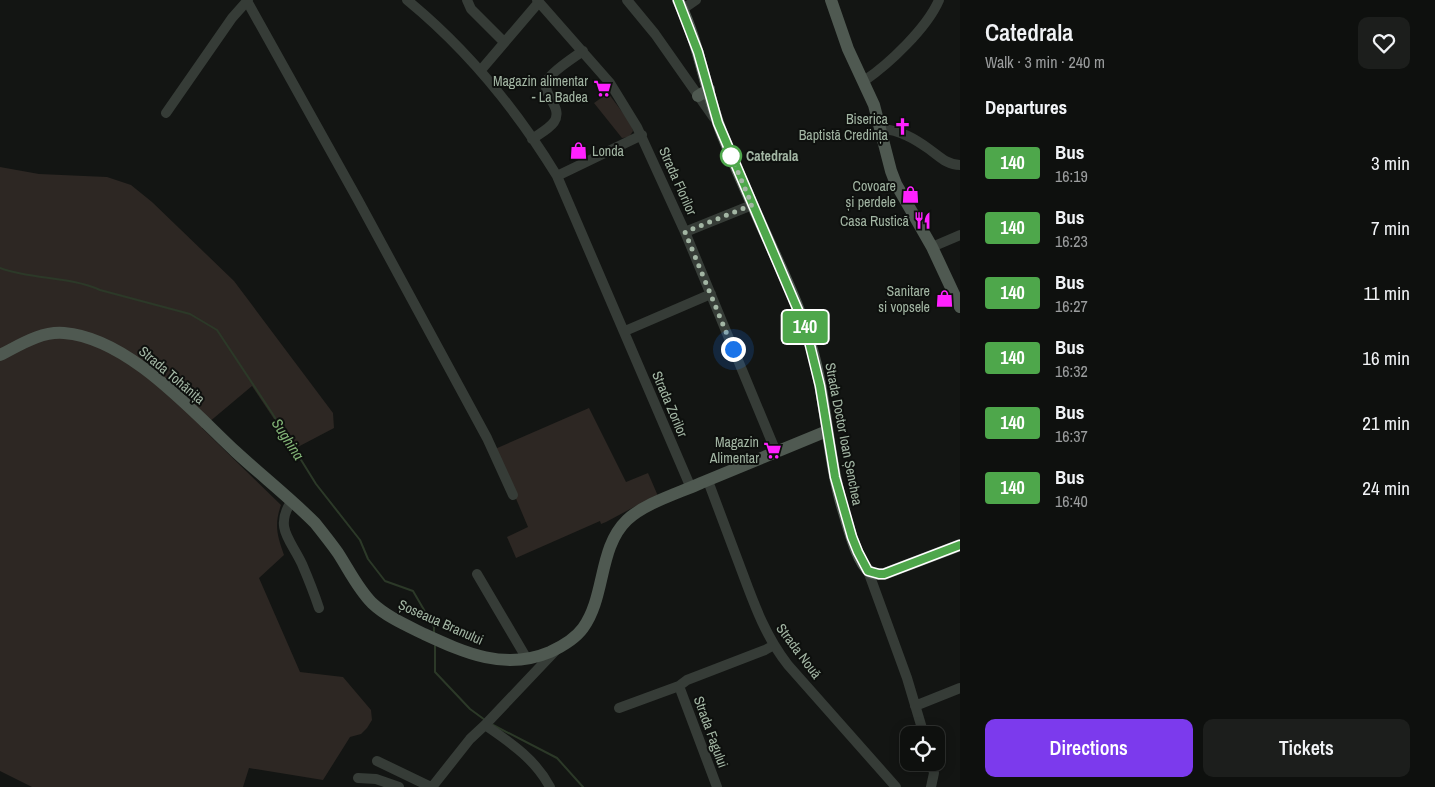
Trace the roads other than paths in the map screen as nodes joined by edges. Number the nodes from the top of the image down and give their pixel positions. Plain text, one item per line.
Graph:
1 (248, 0) edge
2 (407, 0) edge
3 (467, 0) edge
4 (627, 0) edge
5 (696, 0) edge
6 (831, 0) edge
7 (939, 0) edge
8 (538, 1) edge
9 (680, 5) edge
10 (504, 42) junction
11 (582, 51) junction
12 (481, 70) junction
13 (864, 81) junction
14 (704, 93) junction
15 (166, 113) dead end
16 (882, 129) junction
17 (642, 135) junction
18 (532, 139) junction
19 (960, 165) edge
20 (557, 176) junction
21 (752, 205) junction
22 (685, 232) junction
23 (960, 235) edge
24 (932, 246) junction
25 (711, 294) junction
26 (960, 307) edge
27 (625, 331) junction
28 (0, 355) edge
29 (827, 431) junction
30 (776, 452) junction
31 (254, 469) joint
32 (708, 481) junction
33 (691, 488) junction
34 (513, 495) dead end
35 (291, 502) junction
36 (960, 545) edge
37 (868, 571) junction
38 (477, 574) dead end
39 (319, 608) dead end
40 (774, 645) junction
41 (558, 648) junction
42 (527, 659) junction
43 (679, 686) junction
44 (960, 688) edge
45 (915, 706) junction
46 (619, 708) dead end
47 (485, 725) junction
48 (921, 726) edge
49 (377, 761) dead end
50 (933, 771) edge
51 (358, 778) dead end
52 (399, 787) edge
53 (432, 787) edge
54 (550, 787) edge
55 (715, 787) edge
56 (896, 787) edge
57 (931, 787) edge

1 - 15 street
1 - 34 street
2 - 12 street, Strada Zorilor
3 - 10 street
4 - 14 street
5 - 9 street
6 - 13 main road
7 - 13 street
8 - 10 street
8 - 11 street, Strada Florilor
9 - 14 main road, Strada Doctor Ioan Șenchea
10 - 12 street
11 - 17 street, Strada Florilor
11 - 18 street
12 - 18 street, Strada Zorilor
13 - 16 main road
14 - 21 main road, Strada Doctor Ioan Șenchea
16 - 19 street
16 - 24 main road
17 - 20 street
17 - 22 street, Strada Florilor
18 - 20 street, Strada Zorilor
20 - 27 street, Strada Zorilor
21 - 22 street
21 - 29 main road, Strada Doctor Ioan Șenchea
22 - 25 street, Strada Florilor
23 - 24 street
24 - 26 main road
25 - 27 street
25 - 30 street, Strada Florilor
27 - 33 street, Strada Zorilor
28 - 31 main road, Strada Tohănița
29 - 30 main road, Șoseaua Branului
29 - 37 main road, Strada Doctor Ioan Șenchea
30 - 32 main road, Șoseaua Branului
31 - 35 main road, Șoseaua Branului
32 - 33 main road, Șoseaua Branului
32 - 40 street, Strada Nouă
33 - 41 main road, Șoseaua Branului
35 - 39 street
35 - 42 main road, Șoseaua Branului
36 - 37 main road
37 - 45 street, Strada Doctor Ioan Șenchea
38 - 42 street
40 - 43 street, Strada Fagului
40 - 56 street, Strada Nouă
41 - 42 main road, Șoseaua Branului
41 - 47 street, Șoseaua Branului
43 - 46 street, Strada Fagului
43 - 55 street, Strada Fagului
44 - 45 street
45 - 48 street, Strada Doctor Ioan Șenchea
47 - 53 street, Șoseaua Branului
47 - 54 street
49 - 53 street
50 - 57 street
51 - 52 street

